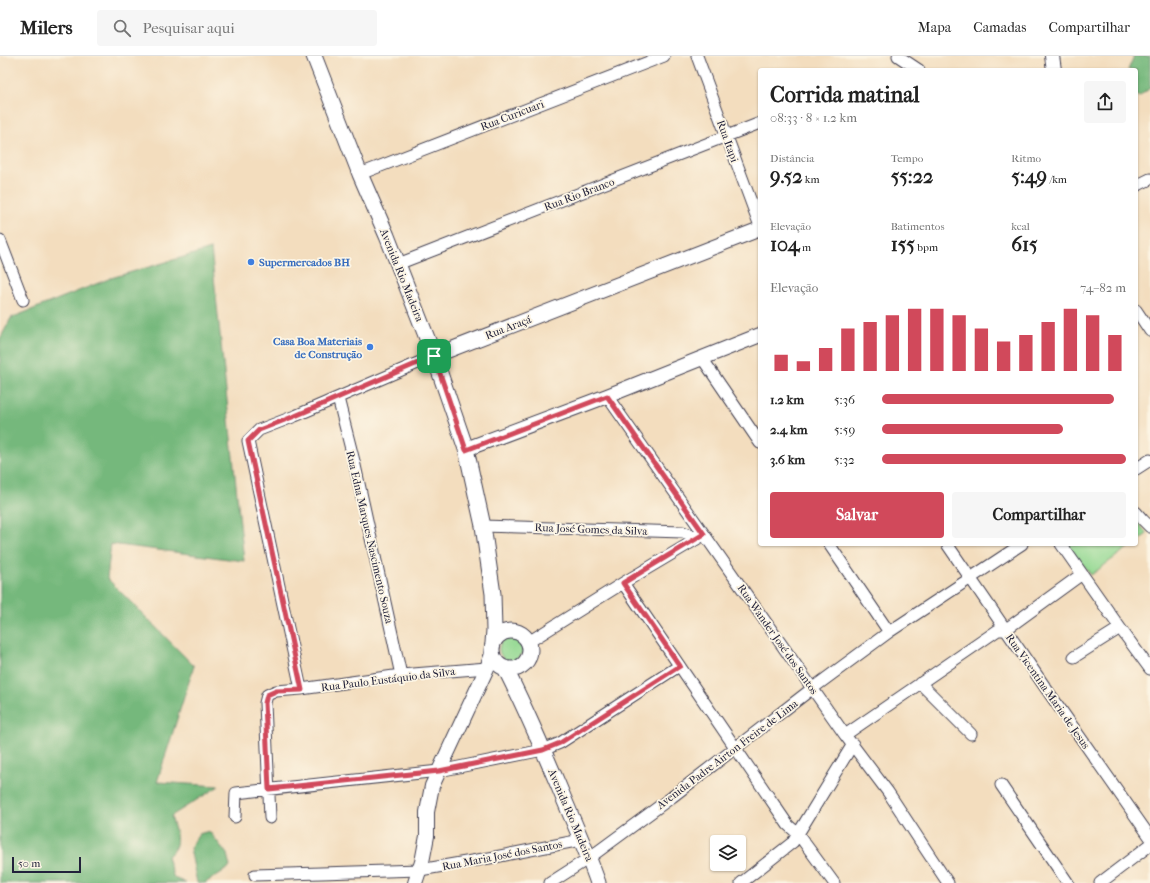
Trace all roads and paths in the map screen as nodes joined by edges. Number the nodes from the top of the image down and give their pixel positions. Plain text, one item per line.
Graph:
1 (314, 56) edge
2 (664, 56) edge
3 (697, 56) edge
4 (898, 56) edge
5 (1052, 56) edge
6 (910, 68) edge
7 (1054, 68) edge
8 (758, 124) edge
9 (726, 136) junction
10 (360, 174) junction
11 (1150, 179) edge
12 (1138, 185) edge
13 (758, 221) edge
14 (758, 230) edge
15 (0, 240) edge
16 (398, 264) junction
17 (23, 300) dead end
18 (1138, 313) edge
19 (1150, 331) edge
20 (758, 336) edge
21 (434, 356) junction
22 (702, 358) junction
23 (607, 396) junction
24 (338, 398) junction
25 (758, 440) edge
26 (466, 450) junction
27 (1150, 460) edge
28 (1138, 468) edge
29 (1138, 514) edge
30 (483, 526) junction
31 (1150, 527) edge
32 (701, 536) junction
33 (830, 546) edge
34 (948, 546) edge
35 (1019, 546) edge
36 (1062, 546) edge
37 (1082, 574) junction
38 (970, 578) junction
39 (623, 583) junction
40 (492, 594) junction
41 (1120, 628) junction
42 (1005, 630) junction
43 (516, 632) junction
44 (889, 632) junction
45 (528, 643) junction
46 (493, 648) junction
47 (1074, 657) dead end
48 (524, 664) junction
49 (680, 666) junction
50 (497, 668) junction
51 (1150, 669) edge
52 (401, 675) junction
53 (920, 683) junction
54 (813, 688) junction
55 (302, 690) junction
56 (522, 704) junction
57 (971, 734) dead end
58 (846, 735) junction
59 (853, 744) junction
60 (735, 749) junction
61 (543, 750) junction
62 (439, 771) junction
63 (1001, 785) dead end
64 (269, 789) junction
65 (235, 817) dead end
66 (270, 818) dead end
67 (798, 834) junction
68 (1150, 837) edge
69 (581, 840) junction
70 (1150, 845) edge
71 (589, 858) junction
72 (255, 875) dead end
73 (418, 876) edge
74 (550, 883) edge
75 (598, 883) edge
76 (741, 883) edge
77 (834, 883) edge
78 (948, 883) edge
79 (1068, 883) edge
80 (1100, 883) edge

1 - 10 main road, Avenida Rio Madeira
2 - 10 street, Rua Curicuari
3 - 9 street, Rua Itapi
4 - 6 street
5 - 7 street
8 - 9 street, Rua Rio Branco
9 - 13 street, Rua Itapi
9 - 16 street, Rua Rio Branco
10 - 16 main road, Avenida Rio Madeira
11 - 12 street
14 - 21 street, Rua Araçá
15 - 17 street
16 - 21 main road, Avenida Rio Madeira
18 - 19 street
20 - 22 street
21 - 24 street, Rua Araçá
21 - 26 main road, Avenida Rio Madeira
22 - 23 street
22 - 25 street
23 - 26 street
23 - 32 street, Rua Wander José dos Santos
24 - 52 street, Rua Edna Marques Nascimento Souza
24 - 55 street, Rua Araçá
26 - 30 main road, Avenida Rio Madeira
27 - 28 street
29 - 31 street
30 - 32 street, Rua José Gomes da Silva
30 - 40 main road, Avenida Rio Madeira
32 - 39 street
32 - 54 street, Rua Wander José dos Santos
33 - 44 street
34 - 38 street, Rua Vicentina Maria de Jesus
35 - 38 street, Avenida Padre Airton Freire de Lima
36 - 37 street
37 - 41 street
37 - 42 street
38 - 42 street, Rua Vicentina Maria de Jesus
38 - 44 street, Avenida Padre Airton Freire de Lima
39 - 45 street
39 - 49 street
40 - 43 main road, Avenida Rio Madeira
40 - 46 main road, Avenida Rio Madeira
41 - 47 street
41 - 51 street
42 - 53 street
42 - 68 street, Rua Vicentina Maria de Jesus
43 - 45 main road
43 - 46 main road
44 - 54 street, Avenida Padre Airton Freire de Lima
45 - 48 main road
46 - 50 main road
48 - 50 main road
48 - 56 main road, Avenida Rio Madeira
49 - 60 street
49 - 61 street
50 - 52 street, Rua Paulo Eustáquio da Silva
50 - 56 main road, Avenida Rio Madeira
50 - 62 street
52 - 55 street, Rua Paulo Eustáquio da Silva
53 - 57 street
53 - 58 street
54 - 58 street, Rua Wander José dos Santos
54 - 60 street, Avenida Padre Airton Freire de Lima
55 - 64 street, Rua Paulo Eustáquio da Silva
56 - 61 main road, Avenida Rio Madeira
58 - 59 street, Rua Wander José dos Santos
59 - 67 street
59 - 78 street, Rua Wander José dos Santos
60 - 67 street
60 - 71 street, Avenida Padre Airton Freire de Lima
61 - 62 street
61 - 69 main road, Avenida Rio Madeira
62 - 64 street
62 - 73 street
63 - 79 street
64 - 65 street
64 - 66 street
67 - 76 street
67 - 77 street
69 - 71 main road, Avenida Rio Madeira
69 - 73 street, Rua Maria José dos Santos
70 - 80 street
71 - 74 street, Avenida Padre Airton Freire de Lima
71 - 75 main road, Avenida Rio Madeira
72 - 73 street, Rua Maria José dos Santos

